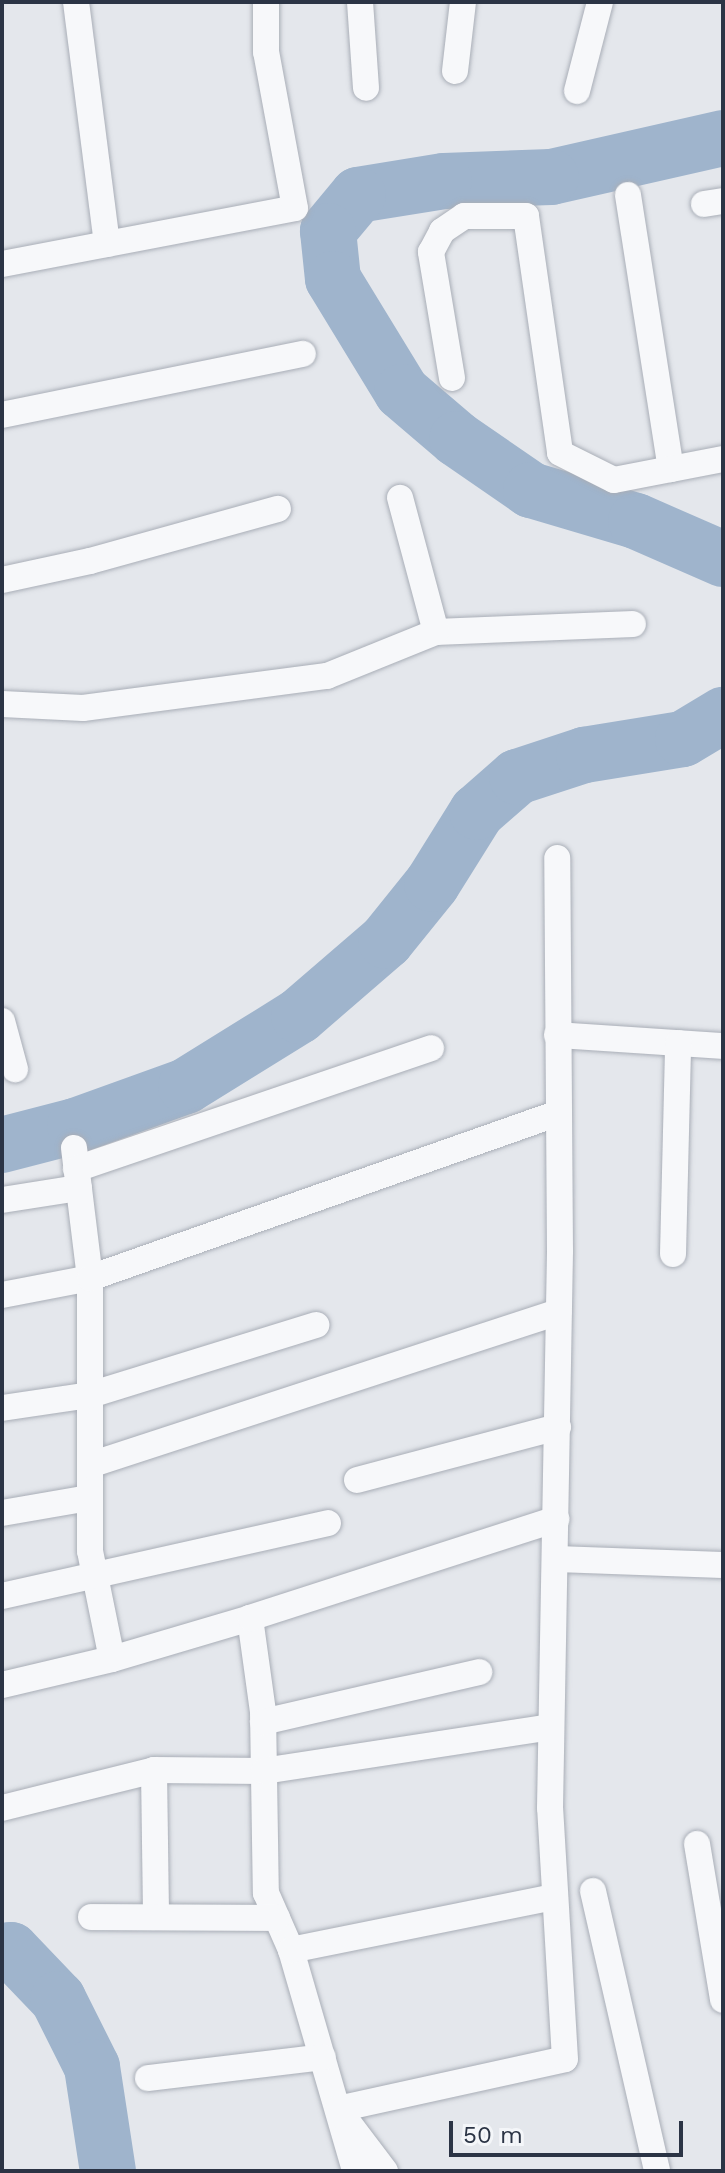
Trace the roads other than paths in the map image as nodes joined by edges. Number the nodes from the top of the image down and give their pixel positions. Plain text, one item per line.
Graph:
1 (76, 2) edge
2 (266, 2) edge
3 (360, 2) edge
4 (463, 2) edge
5 (600, 2) edge
6 (455, 71) dead end
7 (366, 88) dead end
8 (577, 91) dead end
9 (628, 195) dead end
10 (107, 244) junction
11 (2, 264) edge
12 (303, 354) dead end
13 (452, 378) dead end
14 (2, 415) edge
15 (723, 459) edge
16 (671, 469) junction
17 (400, 498) dead end
18 (278, 509) dead end
19 (2, 580) edge
20 (633, 624) dead end
21 (436, 632) junction
22 (2, 704) edge
23 (557, 858) dead end
24 (2, 1021) edge
25 (557, 1035) junction
26 (678, 1043) junction
27 (723, 1046) edge
28 (431, 1048) dead end
29 (15, 1069) dead end
30 (558, 1113) junction
31 (76, 1168) junction
32 (2, 1200) edge
33 (673, 1254) dead end
34 (90, 1278) junction
35 (2, 1295) edge
36 (559, 1312) junction
37 (316, 1325) dead end
38 (90, 1395) junction
39 (2, 1408) edge
40 (558, 1427) junction
41 (90, 1465) junction
42 (357, 1480) dead end
43 (89, 1498) junction
44 (2, 1513) edge
45 (556, 1519) junction
46 (328, 1523) dead end
47 (556, 1559) junction
48 (723, 1565) edge
49 (95, 1577) junction
50 (2, 1596) edge
51 (250, 1618) junction
52 (112, 1659) junction
53 (479, 1672) dead end
54 (2, 1685) edge
55 (263, 1722) junction
56 (551, 1727) junction
57 (154, 1770) junction
58 (264, 1771) junction
59 (2, 1808) edge
60 (697, 1844) dead end
61 (593, 1891) dead end
62 (555, 1897) junction
63 (91, 1917) dead end
64 (156, 1917) junction
65 (277, 1918) junction
66 (291, 1950) junction
67 (723, 2000) edge
68 (323, 2057) junction
69 (148, 2078) dead end
70 (338, 2109) junction
71 (355, 2171) edge
72 (385, 2171) edge
73 (657, 2171) edge

1 - 10 street
2 - 10 street
3 - 7 street
4 - 6 street
5 - 8 street
9 - 16 street
10 - 11 street
12 - 14 street
13 - 16 street
15 - 16 street
17 - 21 street
18 - 19 street
20 - 21 street
21 - 22 street
23 - 25 street
24 - 29 street
25 - 26 street
25 - 30 street
26 - 27 street
26 - 33 street
28 - 31 street
30 - 34 street
30 - 36 street
31 - 32 street
31 - 34 street
34 - 35 street
34 - 38 street
36 - 40 street
36 - 41 street
37 - 38 street
38 - 39 street
38 - 41 street
40 - 42 street
40 - 45 street
41 - 43 street
43 - 44 street
43 - 49 street
45 - 47 street
45 - 51 street
46 - 49 street
47 - 48 street
47 - 56 street
49 - 50 street
49 - 52 street
51 - 52 street
51 - 55 street
52 - 54 street
53 - 55 street
55 - 58 street
56 - 58 street
56 - 62 street
57 - 58 street
57 - 59 street
57 - 64 street
58 - 65 street
60 - 67 street
61 - 73 street
62 - 66 street
62 - 70 street
63 - 64 street
64 - 65 street
65 - 66 street
66 - 68 street
68 - 69 street
68 - 70 street
70 - 71 street
70 - 72 street

